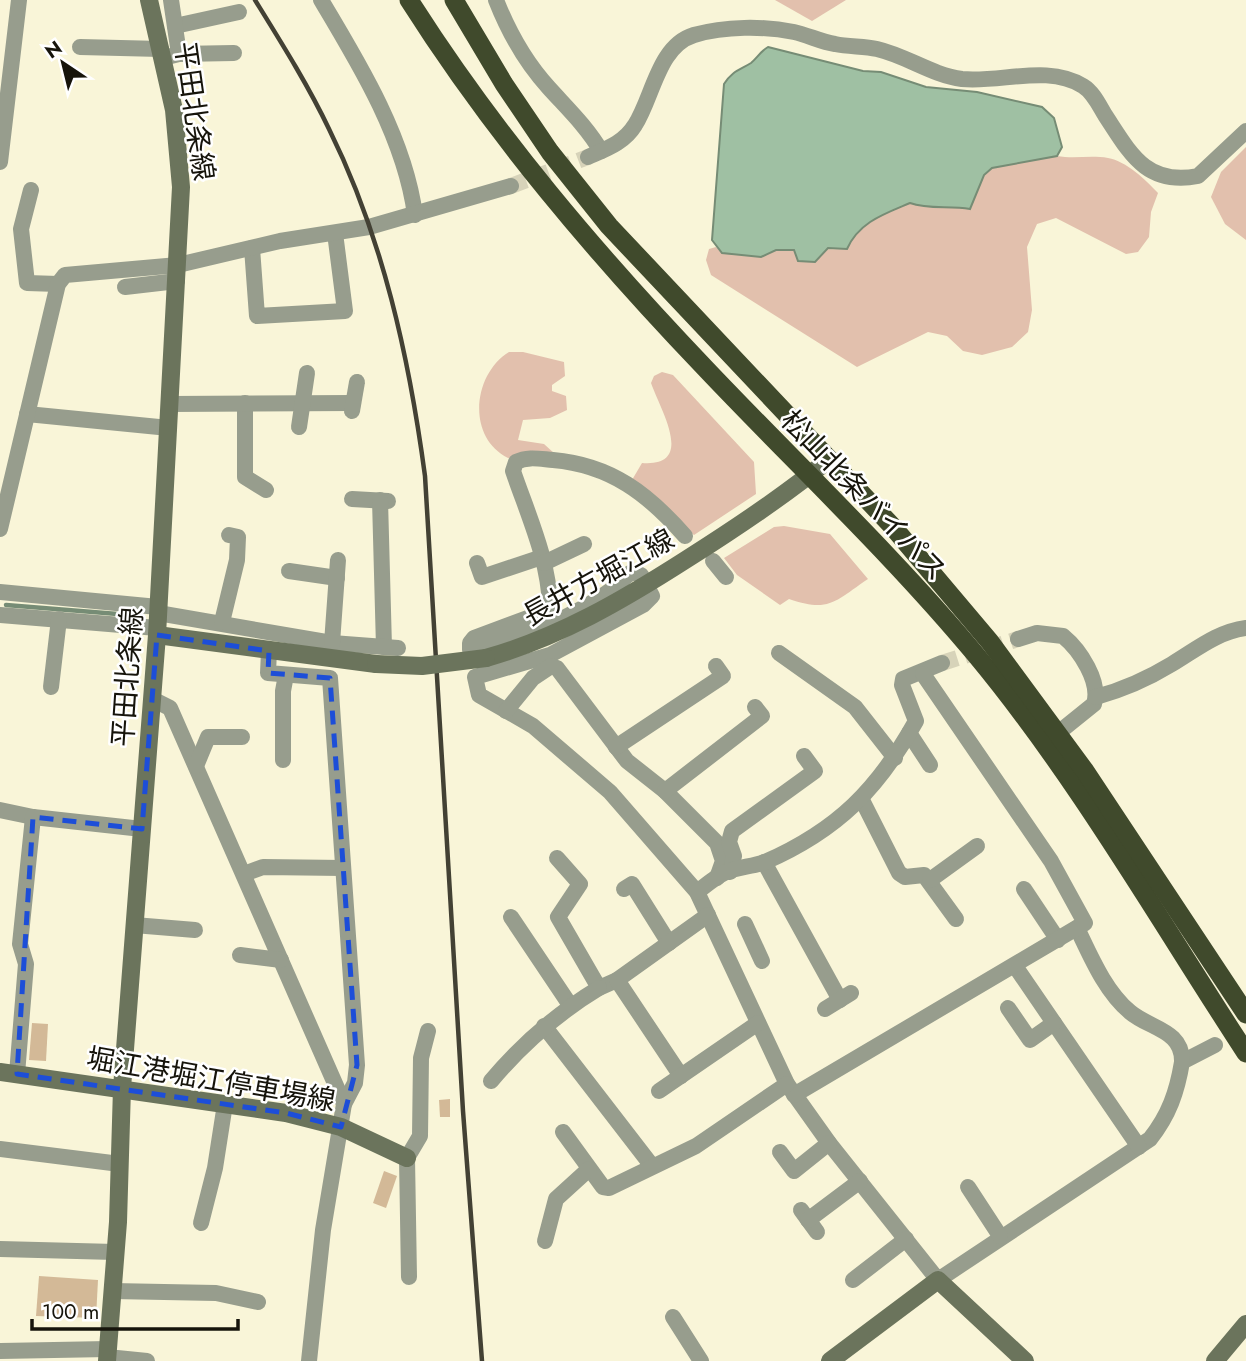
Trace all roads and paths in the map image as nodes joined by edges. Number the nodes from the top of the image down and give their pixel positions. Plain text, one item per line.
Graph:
1 (19, 0) edge
2 (149, 0) edge
3 (171, 0) edge
4 (321, 0) edge
5 (409, 0) edge
6 (454, 0) edge
7 (496, 0) edge
8 (239, 12) dead end
9 (175, 26) junction
10 (80, 47) dead end
11 (168, 53) junction
12 (234, 53) dead end
13 (1246, 131) edge
14 (0, 162) edge
15 (511, 187) tunnel mouth
16 (31, 190) dead end
17 (415, 215) junction
18 (335, 233) junction
19 (252, 248) junction
20 (177, 273) junction
21 (58, 284) junction
22 (125, 288) dead end
23 (307, 373) dead end
24 (357, 382) dead end
25 (303, 402) junction
26 (245, 403) junction
27 (170, 404) junction
28 (27, 414) junction
29 (299, 427) dead end
30 (169, 428) junction
31 (828, 460) junction
32 (809, 476) junction
33 (266, 490) dead end
34 (352, 499) dead end
35 (0, 529) edge
36 (229, 535) dead end
37 (685, 536) dead end
38 (584, 544) dead end
39 (338, 560) dead end
40 (543, 560) junction
41 (713, 561) dead end
42 (477, 563) dead end
43 (289, 572) dead end
44 (726, 576) dead end
45 (337, 578) junction
46 (648, 584) junction
47 (0, 593) edge
48 (0, 615) edge
49 (59, 619) junction
50 (158, 621) junction
51 (222, 622) junction
52 (1246, 628) edge
53 (1018, 639) tunnel mouth
54 (332, 643) junction
55 (268, 651) junction
56 (779, 653) dead end
57 (478, 654) junction
58 (942, 663) tunnel mouth
59 (716, 666) dead end
60 (286, 674) junction
61 (923, 674) junction
62 (475, 677) junction
63 (51, 687) dead end
64 (1096, 697) junction
65 (152, 699) junction
66 (755, 707) dead end
67 (506, 711) junction
68 (909, 733) junction
69 (1058, 733) junction
70 (242, 737) dead end
71 (617, 747) junction
72 (804, 756) dead end
73 (895, 758) junction
74 (284, 760) dead end
75 (930, 765) dead end
76 (195, 766) junction
77 (665, 791) junction
78 (862, 800) junction
79 (0, 810) edge
80 (33, 817) junction
81 (142, 829) junction
82 (977, 846) dead end
83 (557, 858) dead end
84 (764, 862) junction
85 (343, 869) junction
86 (244, 874) junction
87 (723, 875) junction
88 (930, 880) junction
89 (1024, 889) dead end
90 (624, 890) dead end
91 (697, 892) junction
92 (708, 915) junction
93 (511, 917) dead end
94 (956, 919) dead end
95 (745, 924) dead end
96 (134, 925) junction
97 (1077, 928) junction
98 (195, 930) dead end
99 (1058, 940) junction
100 (669, 943) junction
101 (240, 956) dead end
102 (281, 960) junction
103 (728, 960) junction
104 (1015, 966) junction
105 (617, 980) junction
106 (599, 988) junction
107 (570, 1005) junction
108 (1008, 1008) dead end
109 (825, 1009) dead end
110 (1246, 1014) edge
111 (758, 1023) junction
112 (1054, 1023) junction
113 (544, 1026) junction
114 (428, 1031) dead end
115 (1215, 1045) dead end
116 (1246, 1053) edge
117 (1182, 1062) junction
118 (8, 1073) edge
119 (681, 1076) junction
120 (491, 1081) dead end
121 (122, 1088) junction
122 (790, 1090) junction
123 (659, 1091) dead end
124 (225, 1104) junction
125 (344, 1104) junction
126 (341, 1127) junction
127 (562, 1132) dead end
128 (829, 1143) junction
129 (1139, 1147) junction
130 (0, 1149) edge
131 (780, 1153) dead end
132 (407, 1158) junction
133 (120, 1164) junction
134 (652, 1166) junction
135 (589, 1169) junction
136 (860, 1181) junction
137 (968, 1187) dead end
138 (809, 1221) dead end
139 (201, 1223) dead end
140 (1000, 1236) junction
141 (906, 1239) junction
142 (545, 1241) dead end
143 (0, 1249) edge
144 (115, 1252) junction
145 (409, 1277) dead end
146 (853, 1280) dead end
147 (938, 1280) junction
148 (112, 1291) junction
149 (258, 1302) dead end
150 (674, 1316) dead end
151 (1246, 1324) edge
152 (0, 1351) edge
153 (107, 1356) edge
154 (148, 1361) edge
155 (309, 1361) edge
156 (701, 1361) edge
157 (830, 1361) edge
158 (1025, 1361) edge
159 (1214, 1361) edge

1 - 14 street
2 - 11 main road, 平田北条線
3 - 9 street
4 - 17 street
5 - 32 highway, 松山北条バイパス
6 - 31 highway, 松山北条バイパス
7 - 13 street
8 - 9 street
9 - 11 street
10 - 11 street
11 - 12 street
11 - 20 main road, 平田北条線
15 - 17 street
16 - 21 street
17 - 18 street
18 - 19 street
18 - 19 street
19 - 20 street
20 - 21 street
20 - 22 street
20 - 27 main road, 平田北条線
21 - 28 street
23 - 25 street
24 - 25 street
25 - 26 street
25 - 29 street
26 - 27 street
26 - 33 street
27 - 30 main road, 平田北条線
28 - 30 street
28 - 35 street
30 - 50 main road, 平田北条線
31 - 32 main road, 長井方堀江線
31 - 69 highway, 松山北条バイパス
32 - 46 main road, 長井方堀江線
32 - 116 highway, 松山北条バイパス
34 - 54 street
36 - 51 street
37 - 40 street
38 - 40 street
39 - 45 street
40 - 42 street
40 - 57 street
41 - 44 street
43 - 45 street
45 - 54 street
46 - 57 main road, 長井方堀江線
46 - 62 street
47 - 50 street
48 - 49 street
49 - 50 street
49 - 63 street
50 - 51 street
50 - 55 main road, 長井方堀江線
50 - 65 main road, 平田北条線
51 - 54 street
52 - 64 street
53 - 64 street
55 - 57 main road, 長井方堀江線, bridge
55 - 60 street
56 - 73 street
57 - 62 street
58 - 61 street
59 - 71 street
60 - 74 street
60 - 85 street
61 - 68 street
61 - 97 street
62 - 67 street
64 - 69 street
65 - 76 street
65 - 81 main road, 平田北条線
66 - 77 street
67 - 71 street
67 - 91 street
68 - 73 street
68 - 75 street
69 - 110 highway, 松山北条バイパス
70 - 76 street
71 - 77 street
72 - 87 street
73 - 78 street
76 - 86 street
77 - 87 street
78 - 84 street
78 - 88 street
79 - 80 street
80 - 81 street
80 - 118 street
81 - 96 main road, 平田北条線
82 - 88 street
83 - 106 street
84 - 87 street
84 - 109 street
85 - 86 street
85 - 125 street
86 - 102 street
87 - 91 street
88 - 94 street
89 - 99 street
90 - 100 street
91 - 92 street
92 - 100 street
92 - 103 street
93 - 107 street
95 - 103 street
96 - 98 street
96 - 121 main road, 平田北条線
97 - 99 street
97 - 117 street
99 - 104 street
100 - 105 street
101 - 102 street
102 - 125 street
103 - 111 street
104 - 112 street
104 - 122 street
105 - 106 street
105 - 119 street
106 - 107 street
107 - 113 street
108 - 112 street
111 - 119 street
111 - 122 street
112 - 129 street
113 - 120 street
113 - 134 street
114 - 132 street
115 - 117 street
117 - 129 street
118 - 121 main road, 堀江港堀江停車場線
119 - 123 street
121 - 124 main road, 堀江港堀江停車場線
121 - 133 main road, 平田北条線
122 - 128 street
122 - 134 street
124 - 126 main road, 堀江港堀江停車場線
124 - 139 street
125 - 126 street
126 - 132 main road, 堀江港堀江停車場線
126 - 155 street
127 - 135 street
128 - 131 street
128 - 136 street
129 - 140 street
130 - 133 street
132 - 145 street
133 - 144 main road, 平田北条線
134 - 135 street
135 - 142 street
136 - 138 street
136 - 141 street
137 - 140 street
140 - 147 street
141 - 146 street
141 - 147 street
143 - 144 street
144 - 148 main road, 平田北条線
147 - 157 main road
147 - 158 main road
148 - 149 street
148 - 153 main road, 平田北条線
150 - 156 street
151 - 159 main road
152 - 153 street
153 - 154 street

